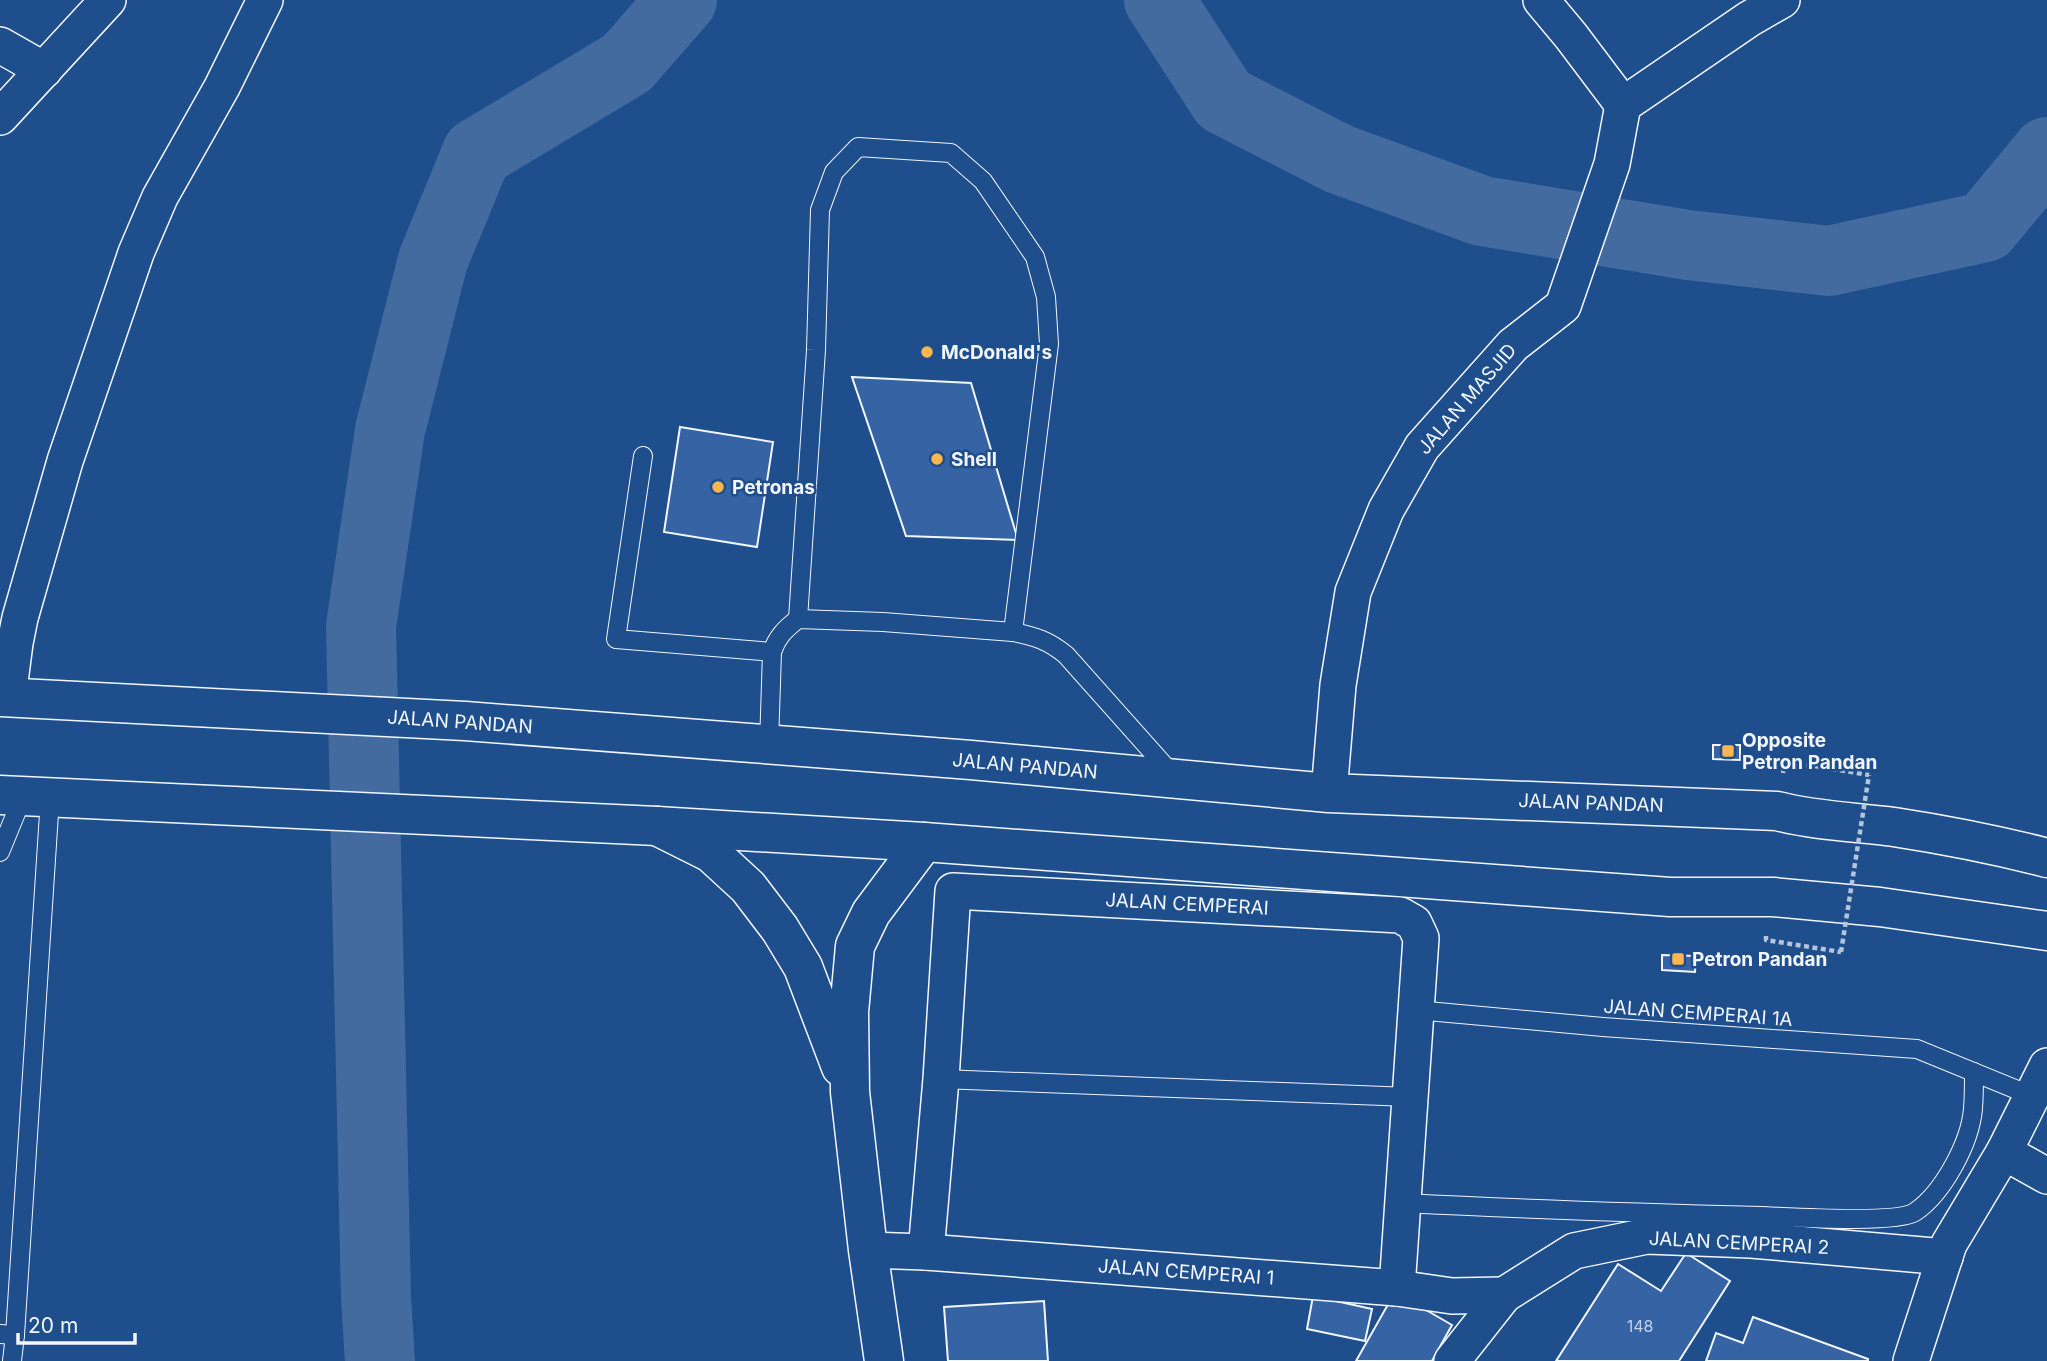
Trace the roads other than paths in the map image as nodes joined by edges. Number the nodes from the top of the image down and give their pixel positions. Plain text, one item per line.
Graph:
1 (108, 0) edge
2 (265, 0) edge
3 (1541, 0) edge
4 (1782, 0) edge
5 (0, 45) edge
6 (44, 70) junction
7 (1623, 105) junction
8 (0, 117) edge
9 (643, 456) dead end
10 (798, 619) junction
11 (1013, 632) junction
12 (772, 653) junction
13 (4, 697) edge
14 (769, 744) junction
15 (1177, 779) junction
16 (1329, 793) junction
17 (25, 796) edge
18 (657, 826) junction
19 (924, 842) junction
20 (0, 852) edge
21 (2047, 858) edge
22 (2047, 931) edge
23 (1416, 1010) junction
24 (1974, 1072) junction
25 (941, 1079) junction
26 (2040, 1081) edge
27 (850, 1092) junction
28 (1410, 1097) junction
29 (2004, 1152) junction
30 (2047, 1176) edge
31 (1403, 1203) junction
32 (868, 1250) junction
33 (926, 1252) junction
34 (1945, 1257) junction
35 (1397, 1288) junction
36 (1504, 1295) junction
37 (8, 1334) edge
38 (12, 1361) edge
39 (884, 1361) edge
40 (1452, 1361) edge
41 (1911, 1361) edge

1 - 6 street
2 - 13 street
3 - 7 street
4 - 7 street
5 - 6 street
6 - 8 street
7 - 16 street, JALAN MASJID
9 - 12 lane
10 - 11 lane
10 - 11 lane
10 - 12 lane
11 - 15 lane
12 - 14 lane
13 - 14 main road, JALAN PANDAN
14 - 15 main road, JALAN PANDAN
15 - 16 main road, JALAN PANDAN
16 - 21 main road, JALAN PANDAN
17 - 18 main road
17 - 20 lane
17 - 37 lane
18 - 19 main road
18 - 27 main road
19 - 22 main road
19 - 27 main road
23 - 24 lane, JALAN CEMPERAI 1A
23 - 25 street, JALAN CEMPERAI
23 - 28 street, JALAN CEMPERAI
24 - 26 lane, JALAN CEMPERAI 1A
24 - 31 lane
25 - 28 lane
25 - 33 street, JALAN CEMPERAI
26 - 29 street
27 - 32 main road
28 - 31 street, JALAN CEMPERAI
29 - 30 street
29 - 34 street
31 - 35 street, JALAN CEMPERAI
32 - 33 street, JALAN CEMPERAI 1
32 - 39 main road
33 - 35 street, JALAN CEMPERAI 1
34 - 36 street, JALAN CEMPERAI 2
34 - 41 street
35 - 36 street, JALAN CEMPERAI 1
36 - 40 street, JALAN CEMPERAI 2
37 - 38 lane

